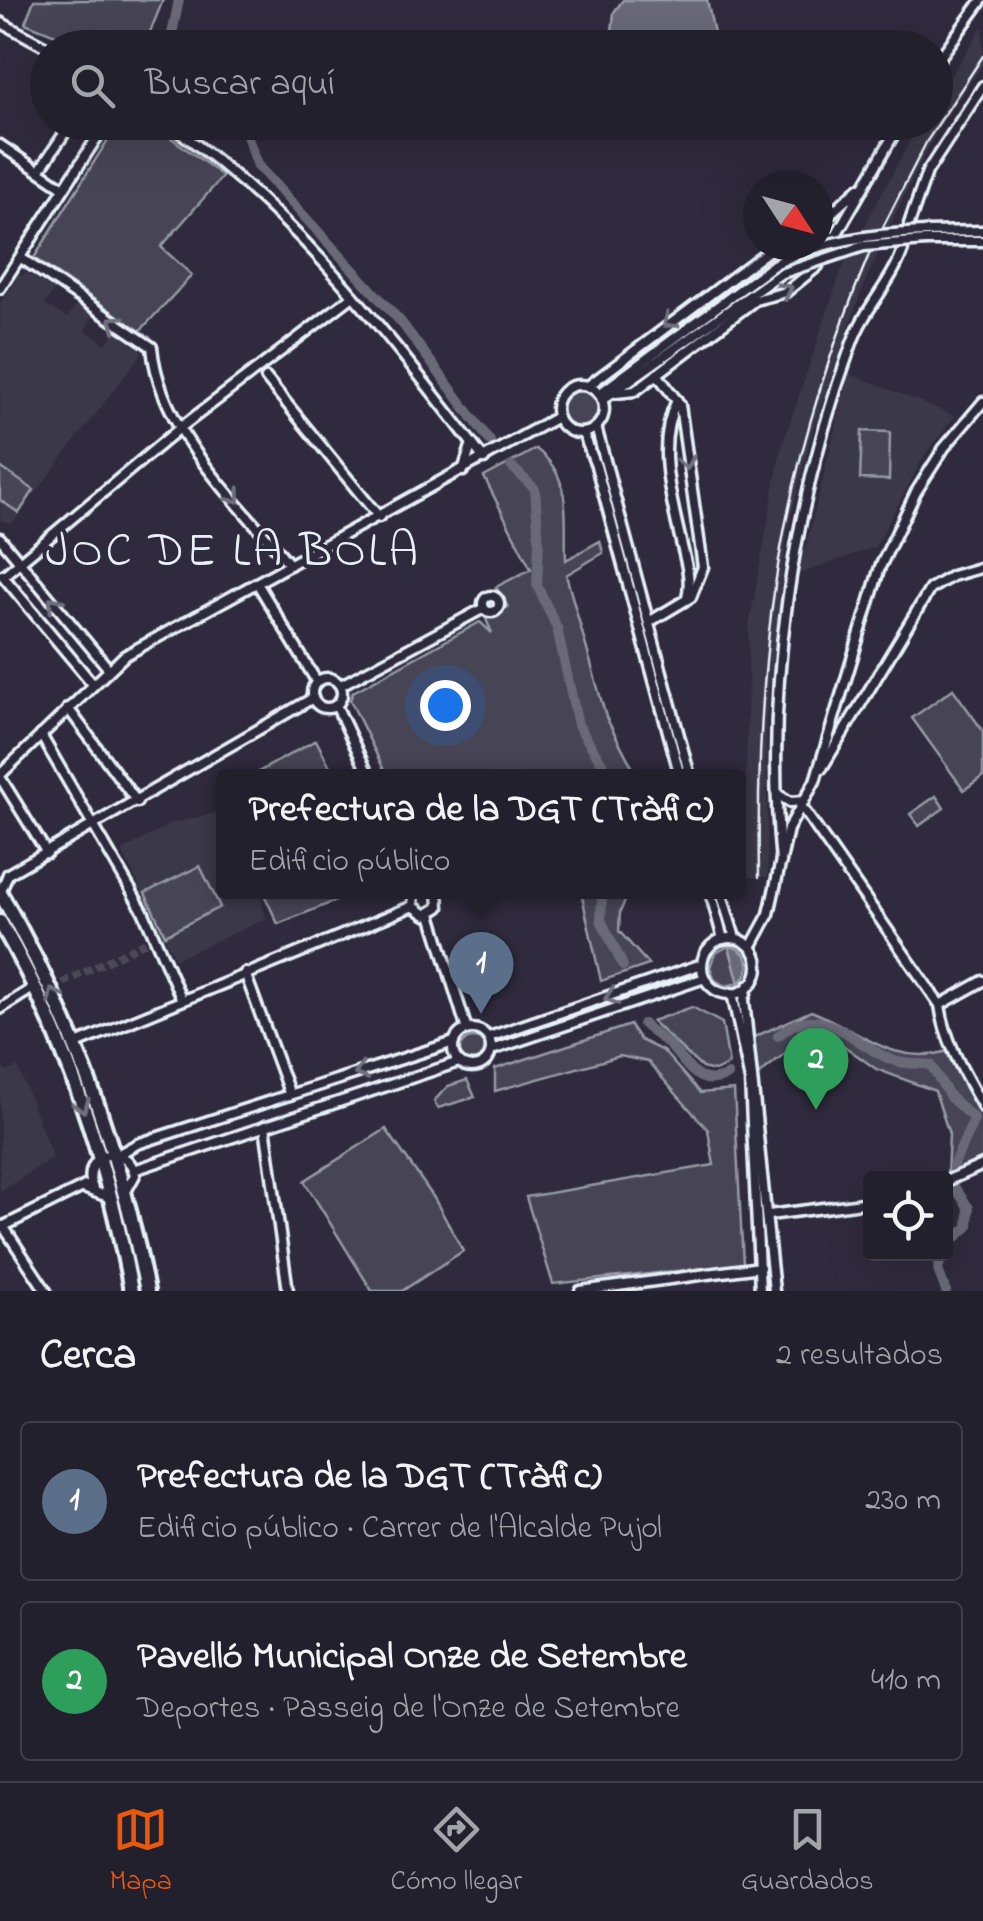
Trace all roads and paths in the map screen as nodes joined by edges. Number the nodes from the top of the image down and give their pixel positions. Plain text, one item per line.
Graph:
1 (982, 0) edge
2 (0, 22) edge
3 (30, 38) edge
4 (953, 39) edge
5 (983, 86) edge
6 (953, 133) edge
7 (60, 140) edge
8 (95, 140) edge
9 (189, 140) edge
10 (891, 140) edge
11 (948, 140) edge
12 (0, 145) edge
13 (39, 171) junction
14 (869, 177) junction
15 (64, 188) junction
16 (833, 214) edge
17 (909, 224) dead end
18 (983, 232) edge
19 (833, 236) edge
20 (925, 237) junction
21 (983, 241) edge
22 (903, 250) dead end
23 (20, 258) junction
24 (754, 260) edge
25 (818, 266) dead end
26 (0, 288) edge
27 (353, 296) junction
28 (657, 374) junction
29 (266, 378) dead end
30 (588, 386) junction
31 (616, 393) junction
32 (601, 397) junction
33 (677, 400) junction
34 (983, 402) edge
35 (558, 417) junction
36 (596, 427) junction
37 (180, 428) junction
38 (583, 432) junction
39 (472, 443) junction
40 (484, 459) junction
41 (463, 471) junction
42 (379, 517) junction
43 (1, 542) edge
44 (20, 560) junction
45 (290, 565) junction
46 (983, 567) edge
47 (2, 574) edge
48 (257, 583) junction
49 (685, 603) junction
50 (484, 608) dead end
51 (650, 622) junction
52 (108, 668) junction
53 (317, 682) junction
54 (92, 684) junction
55 (340, 685) junction
56 (313, 698) junction
57 (336, 706) junction
58 (68, 708) junction
59 (41, 735) junction
60 (367, 769) edge
61 (678, 769) edge
62 (688, 769) edge
63 (0, 776) edge
64 (813, 785) junction
65 (777, 794) junction
66 (137, 802) junction
67 (802, 804) junction
68 (792, 822) junction
69 (96, 826) junction
70 (822, 837) junction
71 (48, 853) junction
72 (781, 862) junction
73 (4, 871) edge
74 (0, 894) edge
75 (413, 899) edge
76 (440, 899) edge
77 (712, 899) edge
78 (723, 899) edge
79 (412, 906) junction
80 (431, 914) junction
81 (0, 922) edge
82 (735, 938) junction
83 (722, 939) junction
84 (751, 947) junction
85 (702, 964) junction
86 (244, 973) junction
87 (705, 978) junction
88 (983, 981) edge
89 (748, 986) junction
90 (33, 988) junction
91 (732, 993) junction
92 (180, 998) junction
93 (940, 1005) junction
94 (0, 1009) edge
95 (467, 1030) junction
96 (489, 1037) junction
97 (454, 1042) junction
98 (76, 1044) junction
99 (492, 1050) junction
100 (458, 1062) junction
101 (290, 1095) junction
102 (983, 1107) edge
103 (265, 1126) junction
104 (109, 1155) junction
105 (983, 1165) edge
106 (134, 1170) junction
107 (953, 1178) edge
108 (89, 1186) junction
109 (116, 1197) junction
110 (863, 1203) edge
111 (769, 1215) junction
112 (1, 1227) edge
113 (760, 1267) junction
114 (46, 1291) edge
115 (132, 1291) edge
116 (147, 1291) edge
117 (288, 1291) edge
118 (580, 1291) edge
119 (760, 1291) edge
120 (774, 1291) edge

1 - 4 street
2 - 3 street
5 - 6 street
7 - 13 street
8 - 15 street
9 - 27 street
10 - 14 street
11 - 17 street
12 - 13 street
13 - 15 street
14 - 16 street
14 - 19 street
15 - 23 street
18 - 20 street
20 - 21 street
20 - 31 street, bridge
20 - 32 street, bridge
22 - 65 street
23 - 26 street
37 -> 23 street
24 -> 30 street
28 -> 25 street
27 - 37 street
27 - 39 street
28 - 31 street
28 - 33 street
29 - 42 street
30 - 32 street
30 - 35 street
31 - 32 street
32 - 36 street
33 - 49 street
33 -> 49 street
34 - 64 street
35 - 38 street
35 - 40 street
36 - 38 street
36 - 51 street
37 - 44 street
37 -> 45 street
38 - 61 street
39 - 40 street
39 - 41 street
40 - 41 street
41 - 42 street
42 - 45 street
43 - 44 street
44 - 47 street
52 -> 44 street
45 - 48 street
46 - 64 street
47 - 54 street
48 - 52 street
48 - 53 street
49 - 51 street
50 - 55 street
51 - 62 street
52 - 54 street
53 - 55 street
53 - 56 street
54 - 58 street
55 - 57 street
56 - 57 street
56 - 66 street
57 - 60 street
58 - 59 street
58 - 66 street
59 - 63 street
59 - 69 street
63 - 71 street
64 - 67 street
64 - 70 street
65 - 67 street
65 - 72 street
66 - 69 street
67 - 68 street
67 - 70 street
68 - 70 street
68 - 72 street
69 - 71 street
69 - 92 street
70 - 93 street
71 - 73 street
72 - 84 street
73 - 74 street
98 -> 74 main road
75 - 79 street
76 - 80 street
77 - 83 street
78 - 82 street
79 - 80 street
79 - 86 street
80 - 95 street
81 - 90 main road
82 - 83 street
82 - 84 street
83 - 85 street
84 - 89 street
85 - 87 street
85 -> 96 street
86 - 92 street
86 - 101 street
87 - 91 street
87 - 99 street
88 - 93 street
89 - 91 street
89 - 111 street
90 - 94 street
90 -> 104 main road
91 - 113 street
92 - 98 street
93 - 102 street
95 - 96 street
95 - 97 street
96 - 99 street
97 - 100 street
97 -> 101 street
98 - 104 main road
99 - 100 street
100 - 103 street
101 - 104 street
103 - 106 street
103 - 117 street
104 - 106 street
104 - 108 street
104 - 109 main road
105 - 107 street
106 - 109 street
108 - 109 street
108 - 112 street
109 - 115 main road
109 - 116 main road
110 - 111 street
111 - 120 street
112 - 114 street
113 - 118 street
113 - 119 street

